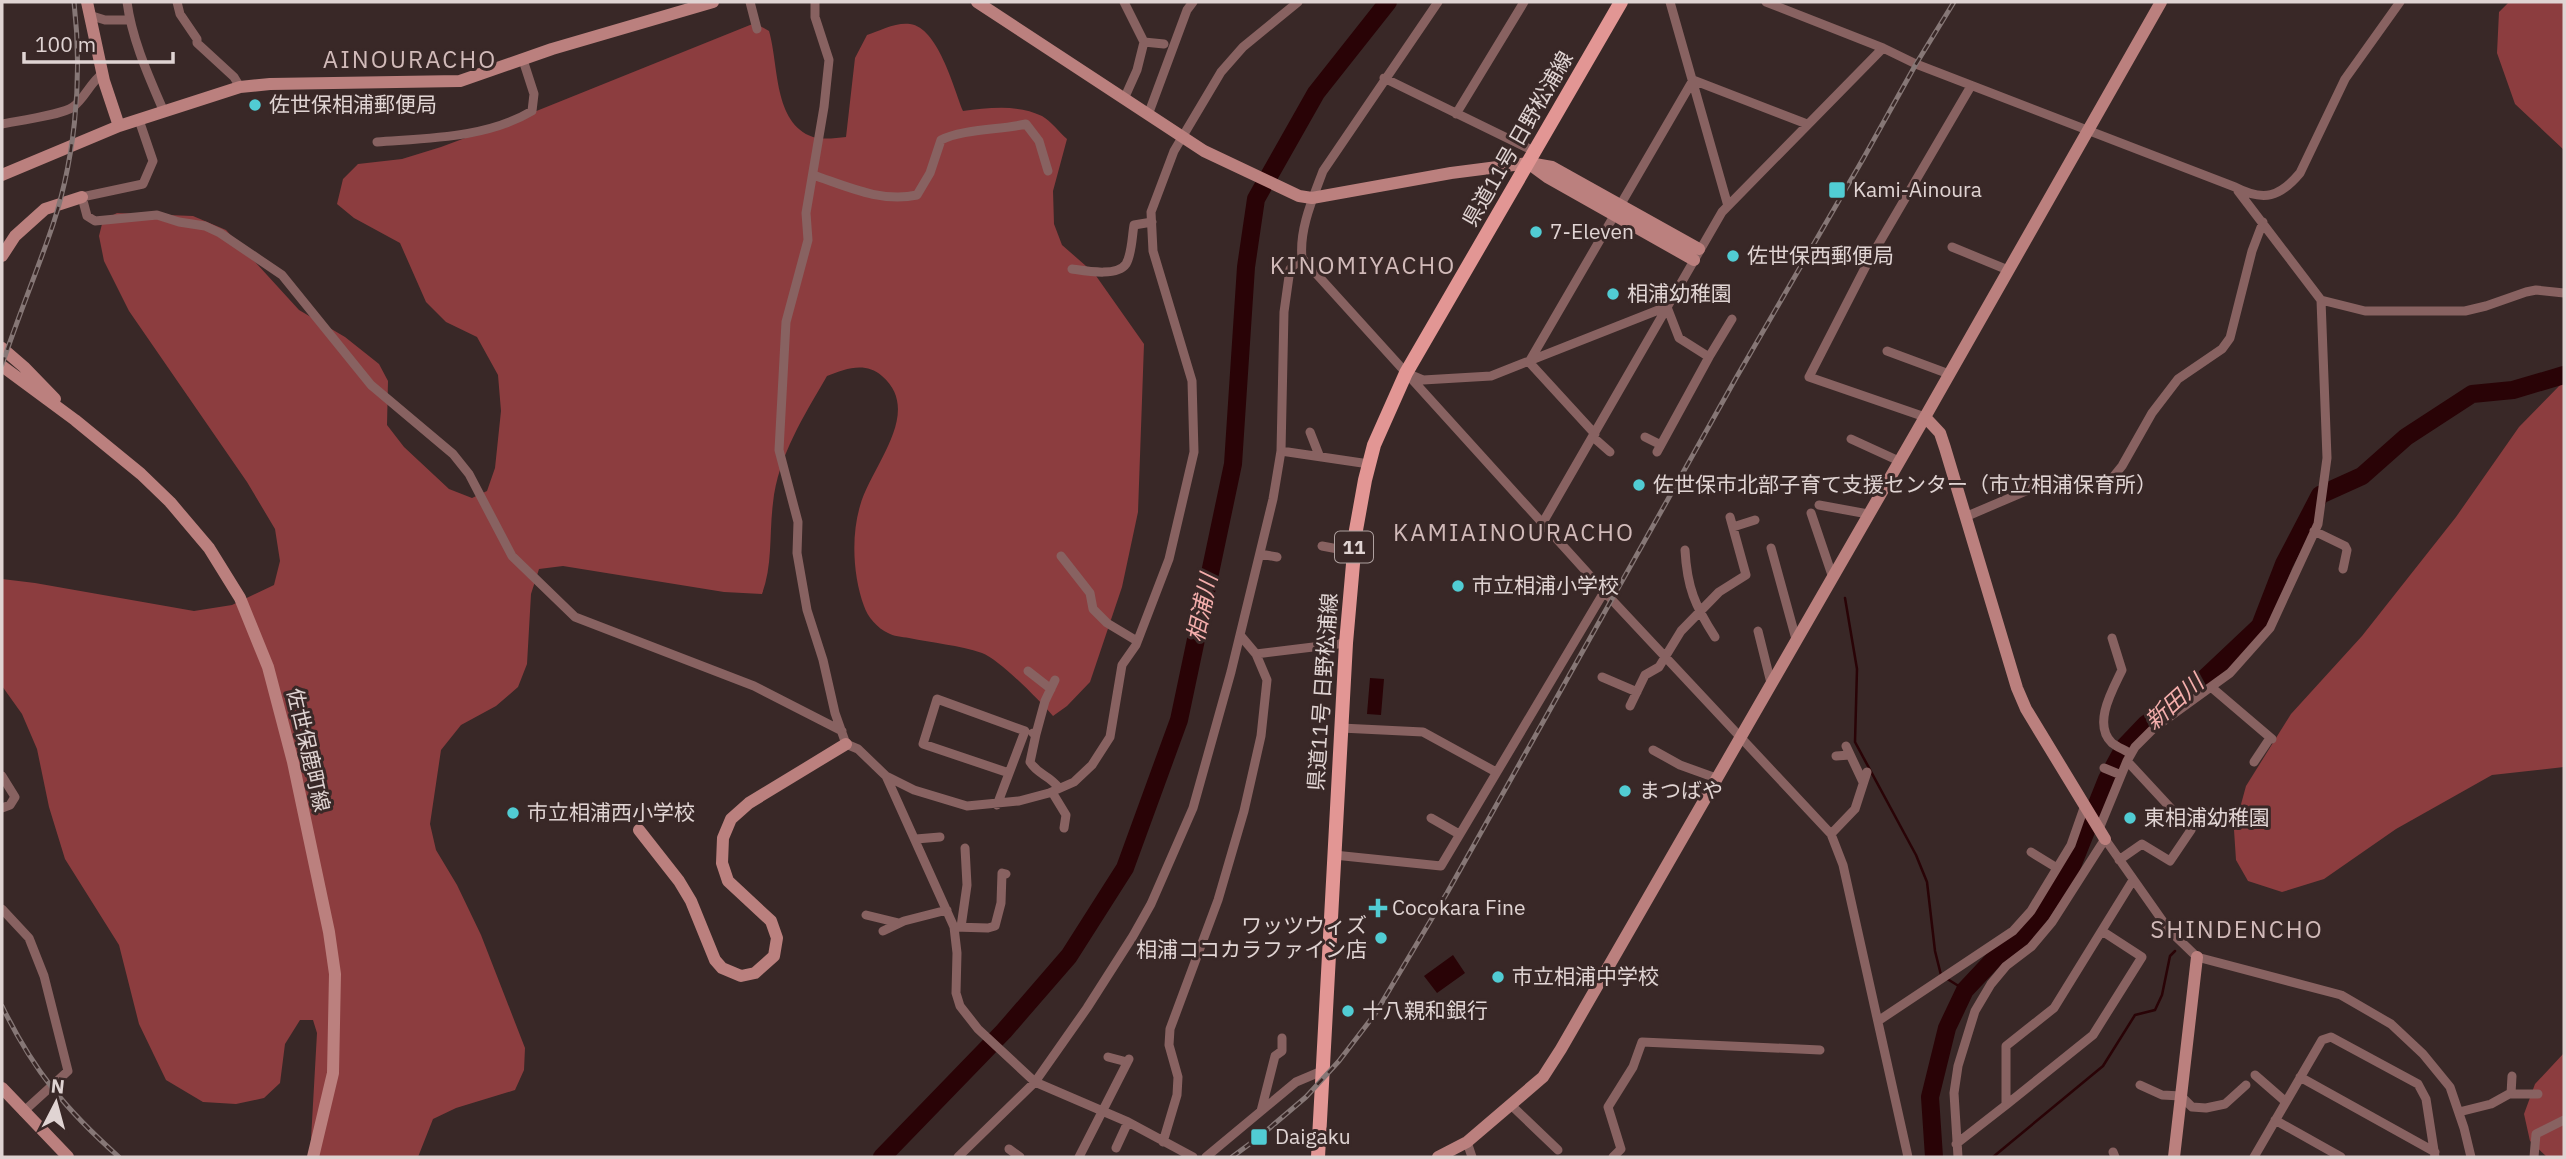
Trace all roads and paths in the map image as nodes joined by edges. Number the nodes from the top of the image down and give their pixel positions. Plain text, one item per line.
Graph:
1 (87, 2) edge
2 (127, 2) edge
3 (177, 2) edge
4 (713, 2) edge
5 (750, 2) edge
6 (815, 2) edge
7 (977, 2) edge
8 (1124, 2) edge
9 (1193, 2) edge
10 (1298, 2) edge
11 (1438, 2) edge
12 (1524, 2) edge
13 (1621, 2) edge
14 (1670, 2) edge
15 (1766, 2) edge
16 (2161, 2) edge
17 (2400, 2) edge
18 (89, 15) junction
19 (130, 20) junction
20 (758, 29) dead end
21 (1143, 42) junction
22 (1164, 44) dead end
23 (1883, 48) junction
24 (523, 60) junction
25 (103, 74) junction
26 (1384, 78) junction
27 (1693, 80) junction
28 (1970, 86) junction
29 (240, 87) junction
30 (1124, 99) junction
31 (164, 112) junction
32 (1456, 114) junction
33 (1148, 115) junction
34 (139, 120) junction
35 (2, 124) edge
36 (1807, 124) junction
37 (119, 127) junction
38 (2088, 130) junction
39 (1183, 138) junction
40 (377, 142) dead end
41 (1532, 158) junction
42 (1048, 171) dead end
43 (2, 175) edge
44 (813, 175) junction
45 (2235, 187) junction
46 (82, 197) junction
47 (1312, 198) junction
48 (1728, 206) junction
49 (1616, 209) junction
50 (1152, 222) junction
51 (2263, 222) junction
52 (1952, 247) dead end
53 (1696, 255) junction
54 (2, 257) edge
55 (1302, 258) junction
56 (1072, 269) dead end
57 (2008, 270) junction
58 (2564, 293) edge
59 (2321, 300) junction
60 (1667, 307) junction
61 (1732, 319) dead end
62 (2, 348) edge
63 (1887, 351) dead end
64 (1709, 357) junction
65 (1529, 362) junction
66 (2, 366) edge
67 (1406, 373) junction
68 (1949, 374) junction
69 (1925, 416) junction
70 (75, 420) junction
71 (1310, 432) dead end
72 (1594, 435) junction
73 (1645, 437) dead end
74 (1851, 439) dead end
75 (1281, 451) junction
76 (1610, 452) dead end
77 (1319, 456) junction
78 (1899, 461) junction
79 (1369, 464) junction
80 (1819, 505) dead end
81 (1811, 513) dead end
82 (1868, 514) junction
83 (1965, 517) junction
84 (1755, 520) dead end
85 (1542, 524) junction
86 (2314, 531) junction
87 (1322, 545) dead end
88 (1771, 548) dead end
89 (1354, 552) junction
90 (1688, 552) dead end
91 (1260, 554) junction
92 (1061, 556) dead end
93 (1277, 557) dead end
94 (2343, 569) dead end
95 (1832, 575) junction
96 (1604, 592) junction
97 (1699, 612) junction
98 (1758, 631) dead end
99 (1240, 635) junction
100 (1715, 637) dead end
101 (2112, 638) dead end
102 (1796, 639) junction
103 (1138, 641) junction
104 (1346, 643) junction
105 (1256, 654) junction
106 (1664, 656) junction
107 (1028, 671) dead end
108 (1602, 677) dead end
109 (1771, 683) junction
110 (2211, 687) junction
111 (1637, 691) junction
112 (1630, 706) dead end
113 (1341, 728) junction
114 (1025, 731) junction
115 (1036, 734) junction
116 (1740, 737) junction
117 (844, 738) junction
118 (1653, 750) dead end
119 (1836, 756) dead end
120 (2130, 756) junction
121 (2254, 761) dead end
122 (2104, 768) dead end
123 (1496, 772) junction
124 (1867, 772) dead end
125 (1009, 773) junction
126 (2121, 775) junction
127 (2, 776) edge
128 (886, 776) junction
129 (1716, 778) junction
130 (1864, 782) junction
131 (1056, 790) junction
132 (997, 805) junction
133 (2, 808) edge
134 (1431, 818) dead end
135 (2094, 823) junction
136 (1064, 828) dead end
137 (639, 830) dead end
138 (1459, 834) junction
139 (1832, 834) junction
140 (940, 837) dead end
141 (916, 839) junction
142 (965, 848) dead end
143 (2031, 852) dead end
144 (1334, 855) junction
145 (2119, 860) junction
146 (2057, 868) junction
147 (1006, 874) dead end
148 (2133, 880) junction
149 (2, 909) edge
150 (947, 910) junction
151 (866, 915) dead end
152 (899, 923) junction
153 (958, 927) junction
154 (2102, 930) junction
155 (883, 931) dead end
156 (2197, 957) junction
157 (1878, 1021) junction
158 (1282, 1038) dead end
159 (1820, 1049) dead end
160 (1108, 1057) dead end
161 (1322, 1071) junction
162 (2255, 1075) dead end
163 (2512, 1076) dead end
164 (2300, 1077) junction
165 (1032, 1080) junction
166 (2140, 1085) dead end
167 (2246, 1085) dead end
168 (2, 1088) edge
169 (2511, 1094) junction
170 (2538, 1094) dead end
171 (2181, 1096) junction
172 (2286, 1102) junction
173 (1511, 1105) junction
174 (2006, 1105) junction
175 (1103, 1111) junction
176 (23, 1112) junction
177 (1261, 1112) junction
178 (2459, 1112) junction
179 (2275, 1120) junction
180 (2564, 1120) edge
181 (1128, 1122) junction
182 (1163, 1142) junction
183 (1467, 1142) junction
184 (1956, 1143) junction
185 (1116, 1148) dead end
186 (1009, 1149) dead end
187 (1558, 1150) dead end
188 (2435, 1155) edge
189 (68, 1157) edge
190 (313, 1157) edge
191 (958, 1157) edge
192 (1020, 1157) edge
193 (1079, 1157) edge
194 (1193, 1157) edge
195 (1206, 1157) edge
196 (1318, 1157) edge
197 (1438, 1157) edge
198 (1472, 1157) edge
199 (1613, 1157) edge
200 (1908, 1157) edge
201 (1958, 1157) edge
202 (2174, 1157) edge
203 (2254, 1157) edge
204 (2341, 1157) edge
205 (2471, 1157) edge
206 (2534, 1157) edge

1 - 18 street
2 - 19 street
3 - 29 street
4 - 24 street
5 - 20 street
6 - 44 street
7 - 30 street
8 - 21 street
9 - 33 street
10 - 39 street
11 - 26 street
12 - 32 street
13 - 41 main road, 県道11号 日野松浦線 / 11
14 - 27 street
15 - 23 street
16 - 38 street
17 - 45 street
18 - 19 street
18 - 25 street
19 - 31 street
21 - 22 street
21 - 30 street
23 - 28 street
23 - 36 street
24 - 29 street
24 - 40 street
25 - 35 street
25 - 37 street
26 - 32 street
26 - 47 street
27 - 36 street
27 - 48 street
27 - 49 street
28 - 38 street
28 - 69 street
29 - 31 street
30 - 33 street
31 - 34 street
32 - 41 street
33 - 39 street
34 - 37 street
34 - 46 street
36 - 48 street
37 - 43 street
38 - 45 street
38 - 57 street
39 - 47 street
39 - 50 street
41 - 47 street
41 - 49 street
41 - 67 main road, 県道11号 日野松浦線 / 11
42 - 44 street
44 - 117 street
45 - 51 street
46 - 54 street
46 - 117 street
47 - 55 street
48 - 53 street
49 - 53 street
49 - 65 street
50 - 56 street
50 - 103 street
51 - 59 street
51 - 83 street
52 - 57 street
53 - 60 street
55 - 67 street
55 - 75 street
57 - 68 street
58 - 59 street
59 - 86 street
60 - 64 street
60 - 65 street
60 - 72 street
61 - 64 street
62 - 70 street, 佐世保鹿町線
63 - 68 street
64 - 73 street
65 - 67 street
65 - 72 street
66 - 70 street, 佐世保鹿町線
67 - 79 main road, 県道11号 日野松浦線 / 11
67 - 85 street
68 - 69 street
69 - 78 street
69 - 83 street
70 - 190 street, 佐世保鹿町線
71 - 77 street
72 - 76 street
72 - 85 street
74 - 78 street
75 - 77 street
75 - 91 street
77 - 79 street
78 - 82 street
79 - 89 main road, 県道11号 日野松浦線 / 11
80 - 82 street
81 - 95 street
82 - 95 street
83 - 135 street
84 - 97 street
85 - 96 street
86 - 94 street
86 - 110 street
87 - 89 street
88 - 102 street
89 - 104 main road, 県道11号 日野松浦線 / 11
90 - 97 street
91 - 93 street
91 - 99 street
92 - 103 street
95 - 102 street
96 - 106 street
96 - 123 street
97 - 100 street
97 - 106 street
98 - 109 street
99 - 105 street
99 - 165 street
101 - 120 street
102 - 109 street
103 - 131 street
104 - 105 street
104 - 113 main road, 県道11号 日野松浦線 / 11
105 - 182 street
106 - 111 street
106 - 116 street
107 - 115 street
108 - 111 street
109 - 116 street
110 - 120 street
110 - 121 street
111 - 112 street
113 - 123 street
113 - 144 main road, 県道11号 日野松浦線 / 11
114 - 115 street
114 - 125 street
114 - 125 street
115 - 131 street
116 - 129 street
116 - 139 street
117 - 128 street
117 - 137 street
118 - 129 street
119 - 130 street
120 - 126 street
120 - 145 street
122 - 126 street
123 - 138 street
124 - 130 street
125 - 132 street
126 - 135 street
127 - 133 street
128 - 132 street
128 - 141 street
129 - 173 street
130 - 139 street
131 - 132 street
131 - 136 street
134 - 138 street
135 - 145 street
135 - 146 street
135 - 184 street
138 - 144 street
139 - 157 street
140 - 141 street
141 - 150 street
142 - 153 street
143 - 146 street
144 - 161 main road, 県道11号 日野松浦線 / 11
145 - 148 street
146 - 157 street
147 - 153 street
148 - 154 street
148 - 156 street
149 - 176 street
150 - 152 street
150 - 153 street
151 - 152 street
152 - 155 street
153 - 165 street
154 - 174 street
154 - 174 street
156 - 171 street
156 - 178 street
157 - 200 street
158 - 177 street
159 - 199 street
160 - 175 street
161 - 177 street
161 - 196 main road, 県道11号 日野松浦線 / 11
162 - 172 street
163 - 169 street
164 - 172 street
164 - 188 street
164 - 188 street
165 - 175 street
165 - 191 street
166 - 171 street
167 - 171 street
168 - 176 street
169 - 170 street
169 - 178 street
171 - 202 street
172 - 179 street
173 - 183 street
173 - 187 street
174 - 184 street
175 - 181 street
175 - 193 street
176 - 189 street
177 - 195 street
178 - 205 street
179 - 203 street
179 - 204 street
180 - 206 street
181 - 182 street
181 - 185 street
182 - 194 street
183 - 197 street
183 - 198 street
184 - 201 street
186 - 192 street

